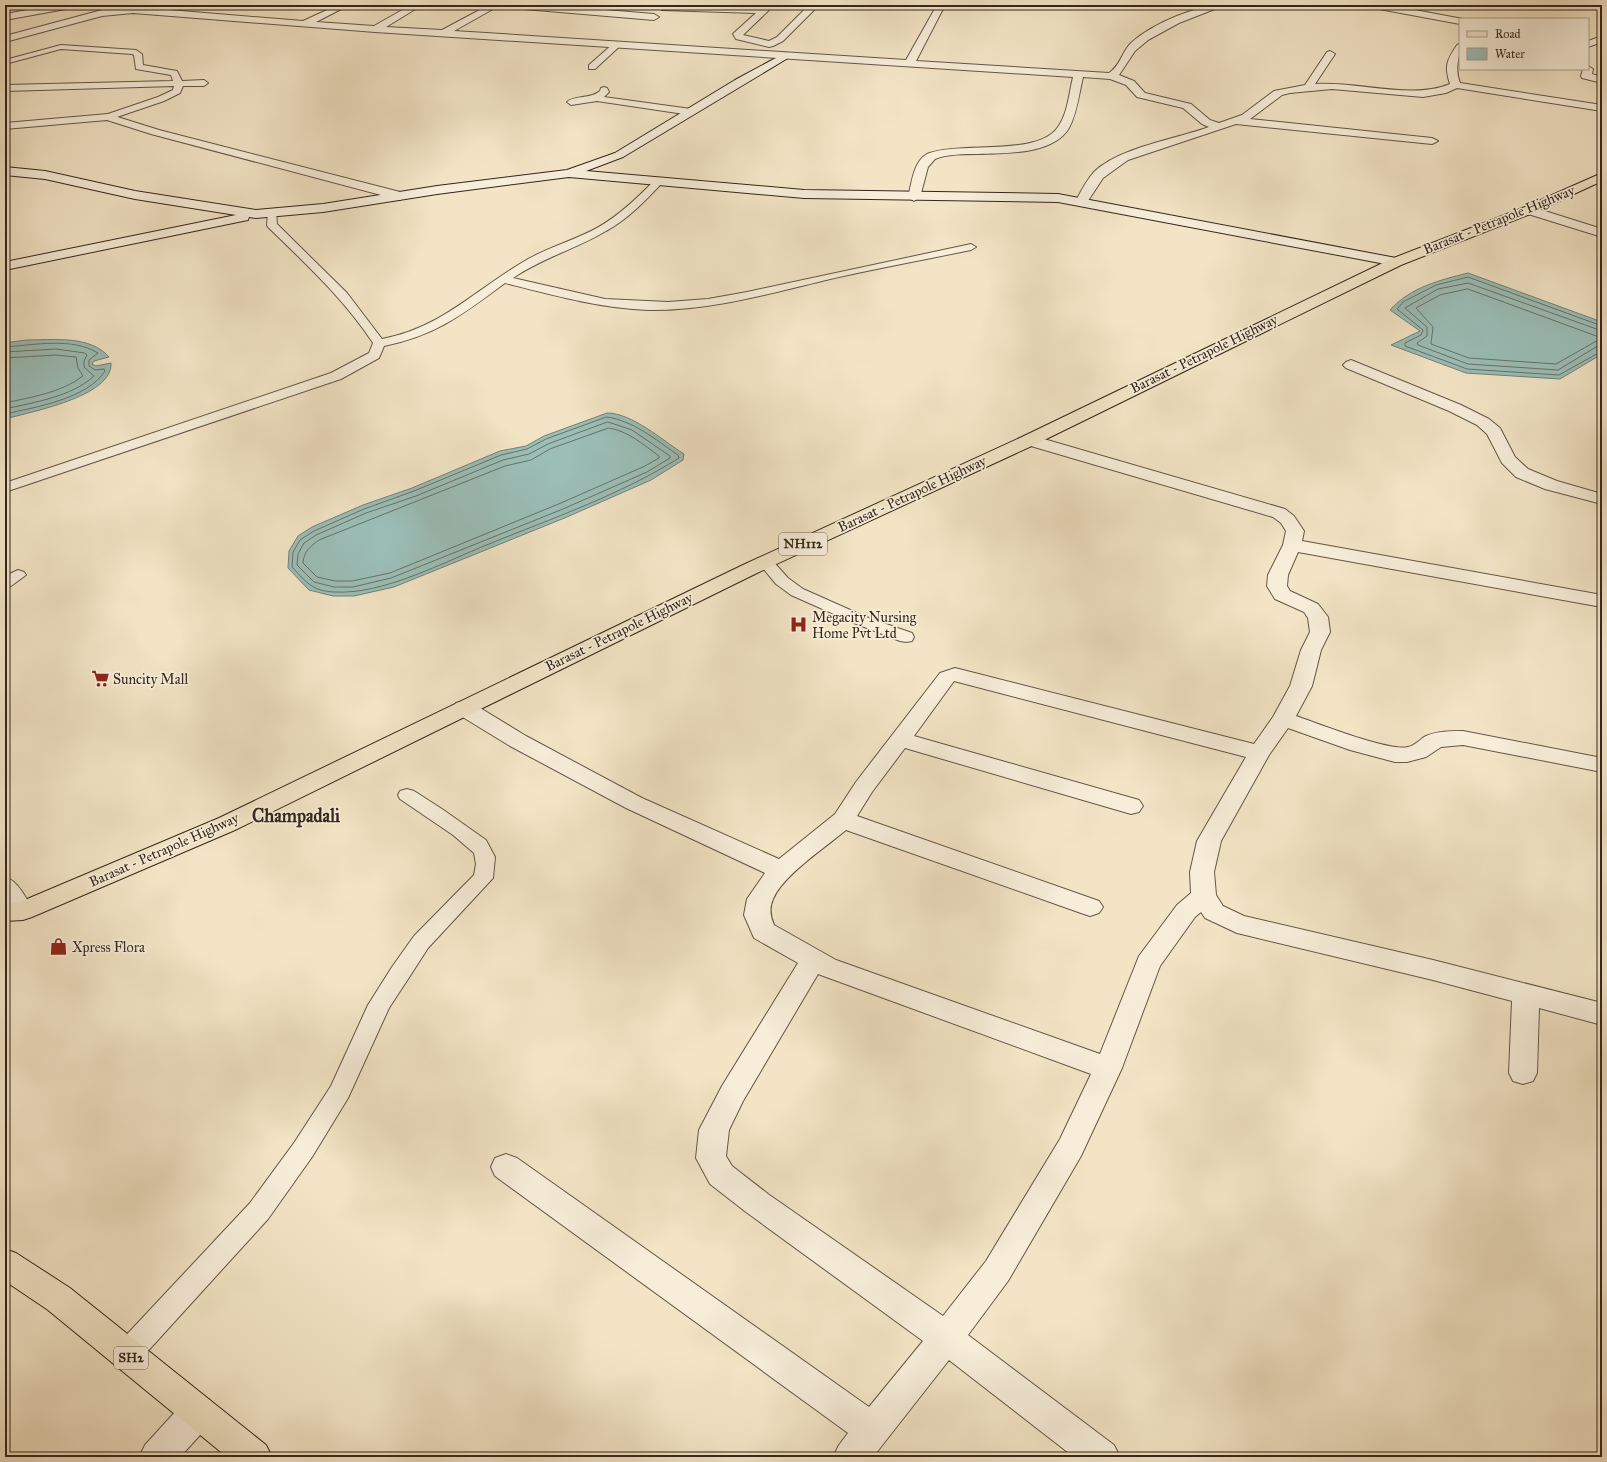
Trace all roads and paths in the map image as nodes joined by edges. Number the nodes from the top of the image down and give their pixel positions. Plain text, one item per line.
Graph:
1 (71, 5) edge
2 (345, 5) edge
3 (418, 5) edge
4 (496, 5) edge
5 (512, 5) edge
6 (935, 5) edge
7 (941, 5) edge
8 (1221, 5) edge
9 (1374, 5) edge
10 (1598, 5) edge
11 (1602, 6) edge
12 (667, 7) edge
13 (766, 8) edge
14 (237, 9) dead end
15 (810, 10) dead end
16 (5, 17) edge
17 (654, 17) junction
18 (214, 18) junction
19 (1459, 21) edge
20 (304, 24) junction
21 (641, 27) dead end
22 (375, 29) junction
23 (444, 33) junction
24 (629, 36) dead end
25 (5, 39) edge
26 (1602, 39) edge
27 (770, 44) junction
28 (1589, 44) edge
29 (617, 45) junction
30 (1459, 49) edge
31 (1330, 54) dead end
32 (764, 55) junction
33 (785, 56) junction
34 (5, 62) edge
35 (909, 64) junction
36 (592, 68) dead end
37 (1588, 70) edge
38 (1078, 75) junction
39 (1111, 76) junction
40 (1602, 80) edge
41 (204, 83) dead end
42 (179, 85) junction
43 (1456, 85) junction
44 (600, 87) dead end
45 (1309, 87) junction
46 (5, 88) edge
47 (597, 98) junction
48 (571, 102) dead end
49 (1602, 108) edge
50 (691, 112) junction
51 (108, 117) junction
52 (1235, 121) junction
53 (5, 126) edge
54 (1219, 127) junction
55 (1432, 141) dead end
56 (5, 171) edge
57 (569, 172) junction
58 (1602, 178) edge
59 (659, 181) junction
60 (400, 196) junction
61 (914, 197) junction
62 (1082, 201) junction
63 (1530, 210) junction
64 (272, 213) junction
65 (256, 214) junction
66 (1602, 234) edge
67 (971, 247) dead end
68 (1396, 262) junction
69 (5, 266) edge
70 (503, 279) junction
71 (379, 343) junction
72 (1351, 365) dead end
73 (1030, 440) junction
74 (5, 488) edge
75 (1602, 499) edge
76 (1292, 545) junction
77 (765, 561) junction
78 (1602, 601) edge
79 (906, 637) dead end
80 (464, 708) junction
81 (1283, 719) junction
82 (900, 739) junction
83 (1259, 754) junction
84 (1602, 765) edge
85 (407, 795) dead end
86 (1131, 806) dead end
87 (843, 820) junction
88 (781, 870) junction
89 (5, 884) edge
90 (1204, 896) junction
91 (1090, 907) dead end
92 (14, 911) edge
93 (813, 960) junction
94 (1526, 994) junction
95 (1602, 1014) edge
96 (1108, 1068) junction
97 (1523, 1073) dead end
98 (506, 1167) dead end
99 (5, 1263) edge
100 (946, 1338) junction
101 (127, 1354) junction
102 (198, 1412) junction
103 (872, 1430) junction
104 (157, 1457) edge
105 (254, 1457) edge
106 (850, 1457) edge
107 (1102, 1457) edge

1 - 16 street
2 - 20 street
3 - 22 street
4 - 23 street
5 - 17 street
6 - 7 street
7 - 35 street
8 - 39 street
9 - 19 street
10 - 11 street
12 - 13 street
12 - 17 street
13 - 27 street
14 - 18 street
15 - 27 street
17 - 21 street
18 - 20 street
18 - 25 street
20 - 22 street
22 - 23 street
23 - 29 street
24 - 29 street
26 - 28 street
27 - 32 street
29 - 32 street
29 - 36 lane
30 - 43 street
31 - 45 street
32 - 33 street
33 - 35 street
33 - 50 street
34 - 42 lane
35 - 38 street
37 - 40 street
38 - 39 street
38 - 61 street
39 - 54 street
41 - 42 lane
42 - 46 lane
42 - 51 lane
43 - 45 street
43 - 49 street
44 - 47 lane
45 - 52 street
47 - 48 lane
47 - 50 lane
50 - 57 street
51 - 53 street
51 - 60 street
52 - 54 street
52 - 55 street
54 - 62 street
56 - 65 street
57 - 59 street
57 - 60 street
58 - 63 main road, Barasat - Petrapole Highway / NH112
59 - 61 street
59 - 70 lane
60 - 64 street
61 - 62 street
62 - 68 street
63 - 66 street
63 - 68 main road, Barasat - Petrapole Highway / NH112
64 - 65 street
64 - 71 lane
65 - 69 street
67 - 70 lane
68 - 73 main road, Barasat - Petrapole Highway / NH112
70 - 71 lane
71 - 74 lane
72 - 75 street
73 - 76 street
73 - 77 main road, Barasat - Petrapole Highway / NH112
76 - 78 street
76 - 81 street
77 - 79 lane
77 - 80 main road, Barasat - Petrapole Highway / NH112
80 - 88 street
80 - 92 main road, Barasat - Petrapole Highway / NH112
81 - 83 street
81 - 84 street
82 - 83 street
82 - 86 street
82 - 87 street
83 - 90 street
85 - 101 lane
87 - 88 street
87 - 91 street
88 - 93 street
89 - 92 lane
90 - 94 street
90 - 96 street
93 - 96 street
93 - 100 street
94 - 95 street
94 - 97 street
96 - 100 street
98 - 103 street
99 - 101 main road, SH2
100 - 103 street
100 - 107 street
101 - 102 main road, SH2
102 - 104 street
102 - 105 main road, SH2
103 - 106 street

